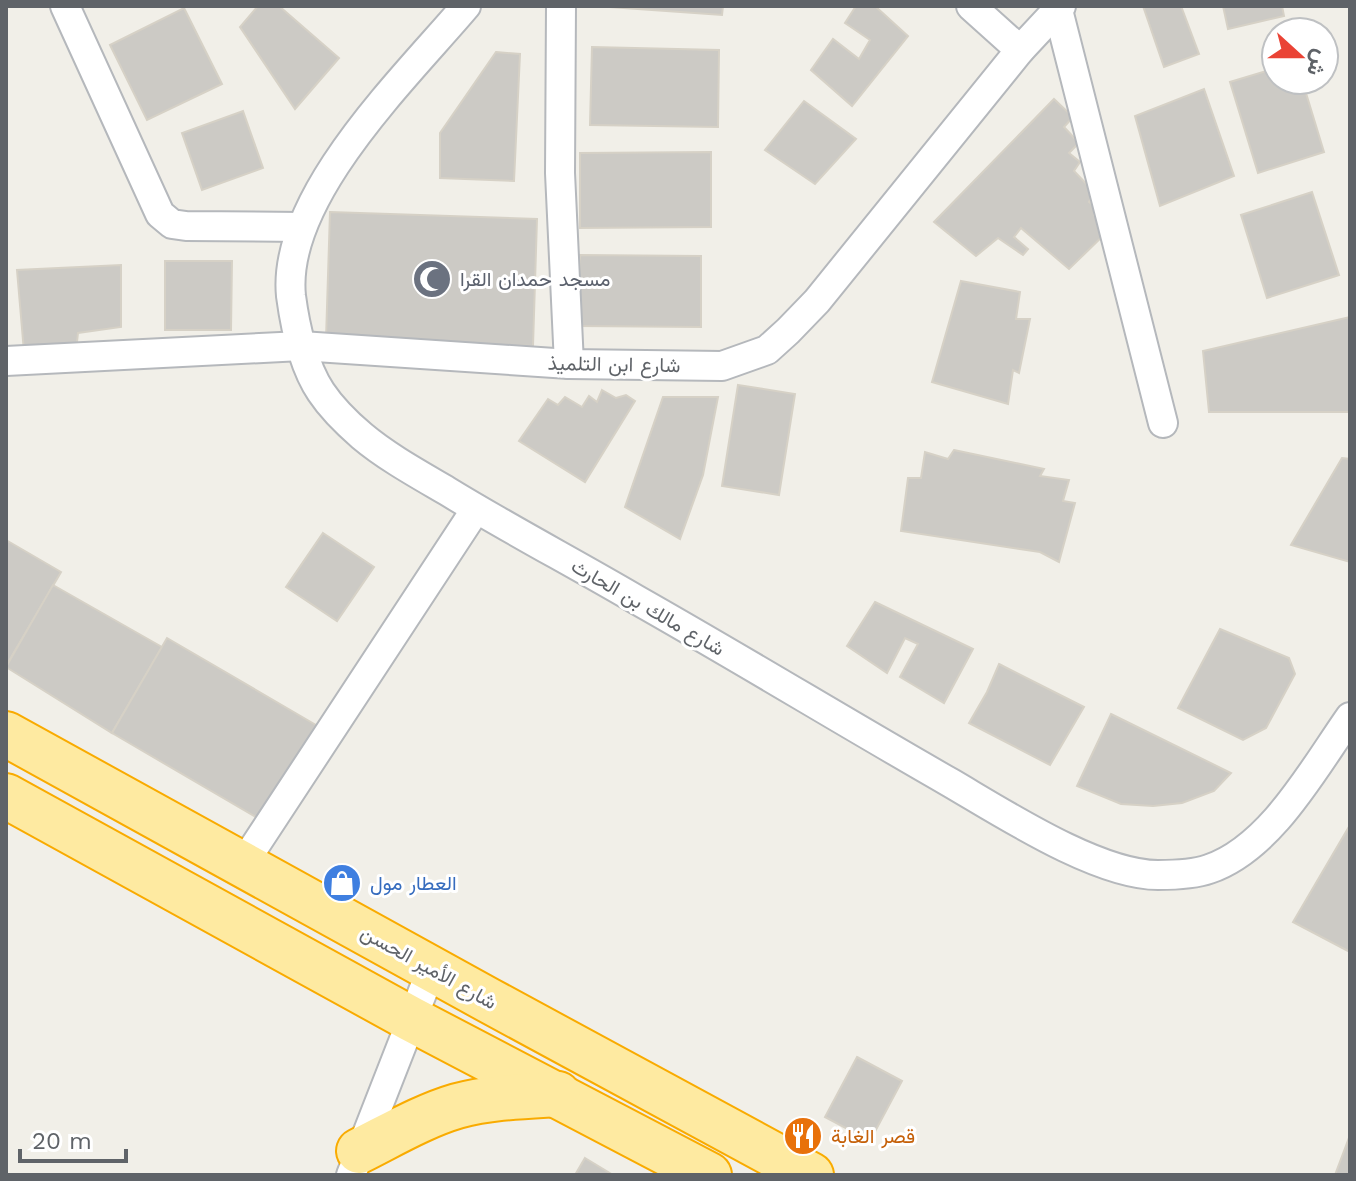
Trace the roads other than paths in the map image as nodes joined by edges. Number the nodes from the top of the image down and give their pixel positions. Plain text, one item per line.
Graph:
1 (65, 6) edge
2 (466, 6) edge
3 (561, 6) edge
4 (971, 6) edge
5 (1059, 7) edge
6 (1020, 50) junction
7 (302, 227) junction
8 (301, 346) junction
9 (6, 361) edge
10 (569, 364) junction
11 (1163, 423) dead end
12 (476, 509) junction
13 (1350, 717) edge
14 (6, 734) edge
15 (6, 796) edge
16 (243, 864) junction
17 (432, 968) junction
18 (411, 1019) junction
19 (559, 1094) junction
20 (355, 1163) edge
21 (709, 1175) edge
22 (811, 1175) edge

1 - 7 street
2 - 7 street, شارع مالك بن الحارث
3 - 10 street
4 - 6 street
5 - 6 street, شارع ابن التلميذ
5 - 11 street
6 - 10 street, شارع ابن التلميذ
7 - 8 street, شارع مالك بن الحارث
8 - 9 street, شارع ابن التلميذ
8 - 10 street, شارع ابن التلميذ
8 - 12 street, شارع مالك بن الحارث
12 - 13 street, شارع مالك بن الحارث
12 - 16 street
14 - 16 highway, شارع الأمير الحسن
15 - 18 highway
16 - 17 highway, شارع الأمير الحسن
17 - 18 street
17 - 22 highway, شارع الأمير الحسن
18 - 19 highway
18 - 20 street
19 - 20 highway
19 - 21 highway

